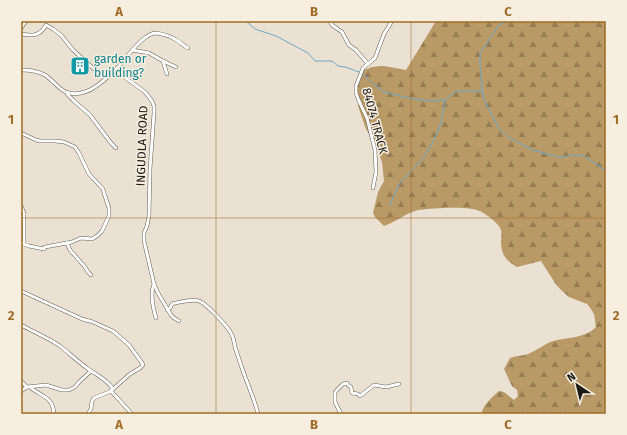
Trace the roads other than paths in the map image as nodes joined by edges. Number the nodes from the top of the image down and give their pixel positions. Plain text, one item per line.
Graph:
1 (26, 21) edge
2 (330, 21) edge
3 (392, 21) edge
4 (46, 23) edge
5 (21, 28) edge
6 (21, 34) edge
7 (188, 48) dead end
8 (132, 50) junction
9 (163, 61) junction
10 (368, 64) junction
11 (176, 67) dead end
12 (21, 70) edge
13 (167, 74) dead end
14 (109, 75) junction
15 (67, 94) junction
16 (21, 134) edge
17 (116, 148) dead end
18 (374, 188) dead end
19 (21, 206) edge
20 (22, 243) edge
21 (67, 243) junction
22 (91, 275) dead end
23 (154, 284) junction
24 (21, 291) edge
25 (168, 310) junction
26 (156, 318) dead end
27 (179, 321) dead end
28 (21, 325) edge
29 (91, 371) junction
30 (21, 381) edge
31 (399, 384) dead end
32 (28, 387) junction
33 (112, 390) junction
34 (21, 391) edge
35 (54, 414) edge
36 (88, 414) edge
37 (132, 414) edge
38 (258, 414) edge
39 (340, 414) edge

1 - 5 street
2 - 10 street
3 - 10 street, 84074 TRACK
4 - 6 street, INGUDLA ROAD
4 - 14 street, INGUDLA ROAD
7 - 8 street
8 - 9 street
8 - 14 street
9 - 11 street
9 - 13 street
10 - 18 street, 84074 TRACK
12 - 15 street
14 - 15 street
14 - 23 street, INGUDLA ROAD
15 - 17 street
16 - 21 street
19 - 20 street
20 - 21 street
21 - 22 street
23 - 25 street, INGUDLA ROAD
23 - 26 street
24 - 33 street
25 - 27 street, INGUDLA ROAD
25 - 38 street
28 - 29 street
29 - 32 street
29 - 33 street
30 - 32 street
31 - 39 street
32 - 34 street
32 - 35 street
33 - 36 street
33 - 37 street

